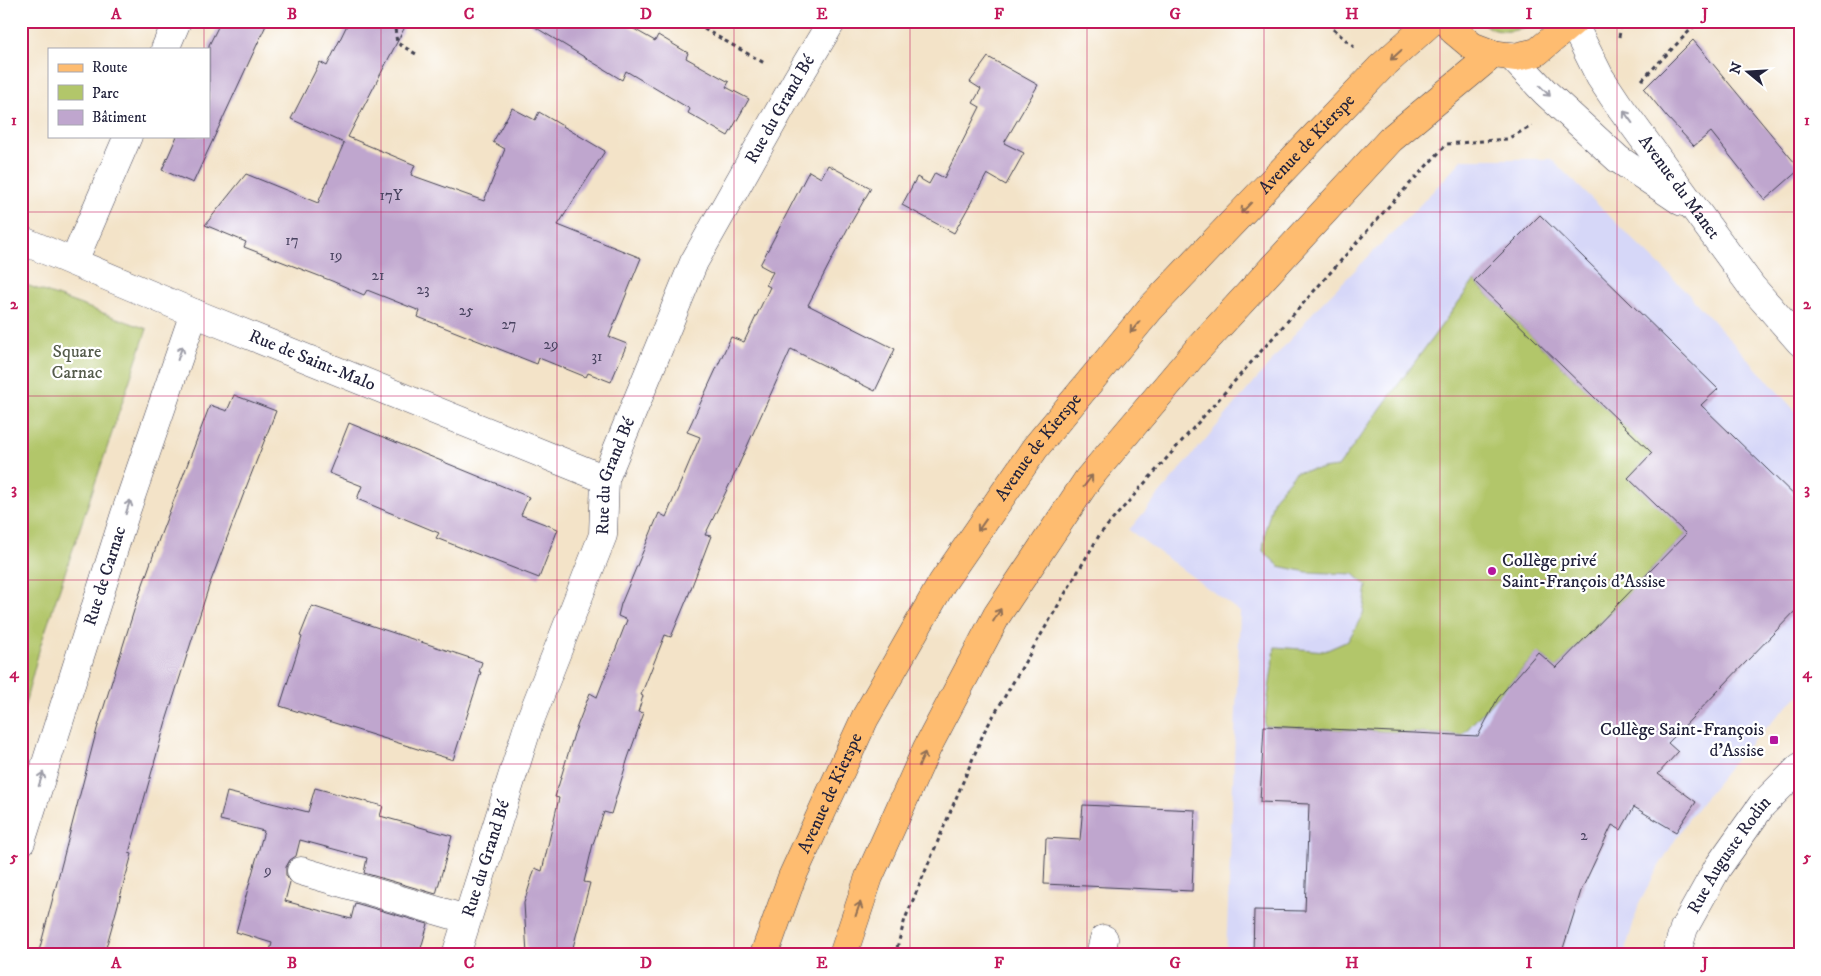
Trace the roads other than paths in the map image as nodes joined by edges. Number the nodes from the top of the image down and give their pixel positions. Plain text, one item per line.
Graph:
1 (177, 21) edge
2 (832, 21) edge
3 (1432, 21) edge
4 (1448, 21) edge
5 (1573, 22) edge
6 (165, 48) edge
7 (1502, 55) junction
8 (127, 138) edge
9 (1698, 213) junction
10 (21, 240) edge
11 (74, 261) junction
12 (194, 312) junction
13 (1800, 342) edge
14 (605, 479) junction
15 (1800, 767) edge
16 (21, 842) edge
17 (302, 870) dead end
18 (466, 919) junction
19 (456, 955) edge
20 (764, 955) edge
21 (843, 955) edge
22 (1676, 955) edge

1 - 6 street
2 - 14 street, Rue du Grand Bé
3 -> 20 main road, Avenue de Kierspe
4 - 7 main road
5 - 7 main road
9 -> 5 street, Avenue du Manet
7 -> 9 street
21 -> 7 main road
8 - 11 street
9 - 13 street, Avenue du Manet
10 - 11 street, Rue de Saint-Malo
11 - 12 street, Rue de Saint-Malo
12 - 14 street, Rue de Saint-Malo
16 -> 12 street, Rue de Carnac
14 - 18 street, Rue du Grand Bé
15 - 22 street, Rue Auguste Rodin
17 - 18 street
18 - 19 street, Rue du Grand Bé

